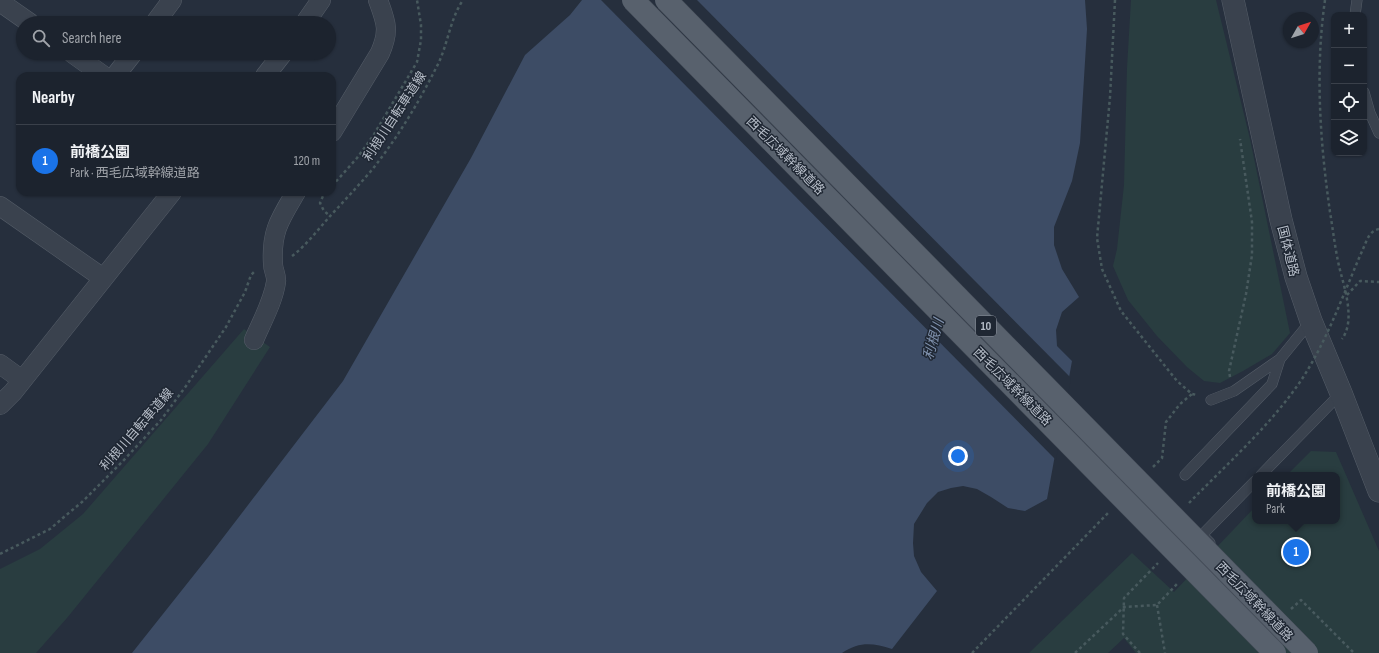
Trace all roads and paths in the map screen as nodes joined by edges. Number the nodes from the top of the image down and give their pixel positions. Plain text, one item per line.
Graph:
1 (172, 0) edge
2 (321, 0) edge
3 (378, 0) edge
4 (417, 0) edge
5 (463, 0) edge
6 (633, 0) edge
7 (666, 0) edge
8 (1115, 0) edge
9 (1233, 0) edge
10 (1325, 0) edge
11 (1357, 0) edge
12 (0, 2) edge
13 (1356, 12) edge
14 (20, 16) edge
15 (160, 16) edge
16 (310, 16) edge
17 (82, 60) edge
18 (128, 60) edge
19 (278, 60) edge
20 (98, 72) edge
21 (119, 72) edge
22 (268, 72) edge
23 (1367, 102) edge
24 (336, 125) edge
25 (1379, 133) edge
26 (1240, 137) dead end
27 (336, 182) edge
28 (169, 196) edge
29 (294, 196) edge
30 (323, 196) edge
31 (0, 206) edge
32 (330, 216) junction
33 (1379, 229) edge
34 (289, 258) dead end
35 (258, 268) dead end
36 (103, 278) junction
37 (1379, 282) edge
38 (1347, 295) junction
39 (1310, 321) junction
40 (254, 340) dead end
41 (1340, 342) dead end
42 (1280, 360) junction
43 (0, 364) edge
44 (22, 380) junction
45 (1234, 391) junction
46 (1341, 393) junction
47 (1192, 394) junction
48 (1211, 400) joint
49 (0, 405) edge
50 (1151, 469) dead end
51 (1264, 472) edge
52 (1185, 475) dead end
53 (1252, 484) edge
54 (1379, 491) edge
55 (1186, 506) dead end
56 (1113, 508) dead end
57 (0, 554) edge
58 (1160, 561) dead end
59 (1124, 607) junction
60 (1290, 611) dead end
61 (1310, 650) edge
62 (972, 653) edge
63 (1075, 653) edge
64 (1140, 653) edge
65 (1165, 653) edge
66 (1275, 653) edge
67 (1354, 653) edge

1 - 15 street
2 - 16 street
3 - 24 street
4 - 27 path
5 - 32 path, 利根川自転車道線
6 - 66 main road, 西毛広域幹線道路 / 10, bridge
7 - 61 main road, 西毛広域幹線道路 / 10, bridge
8 - 47 path
9 - 39 street, 国体道路
10 - 38 path
11 - 13 lane
12 - 14 street
17 - 20 street
18 - 21 street
19 - 22 street
23 - 25 lane
26 - 45 path
28 - 36 street
29 - 40 street
30 - 32 path
31 - 36 street
32 - 34 path, 利根川自転車道線
33 - 55 path, bridge
35 - 57 path, 利根川自転車道線
36 - 44 street
37 - 38 path
38 - 41 path
39 - 42 lane
39 - 46 street, 国体道路
42 - 45 lane
42 - 52 lane
43 - 44 street
44 - 49 street
45 - 48 lane
46 - 51 lane
46 - 54 street, 国体道路
47 - 48 path
47 - 50 path
53 - 61 lane
56 - 62 path
58 - 59 path
59 - 63 path
59 - 64 path
59 - 65 path
60 - 67 path

